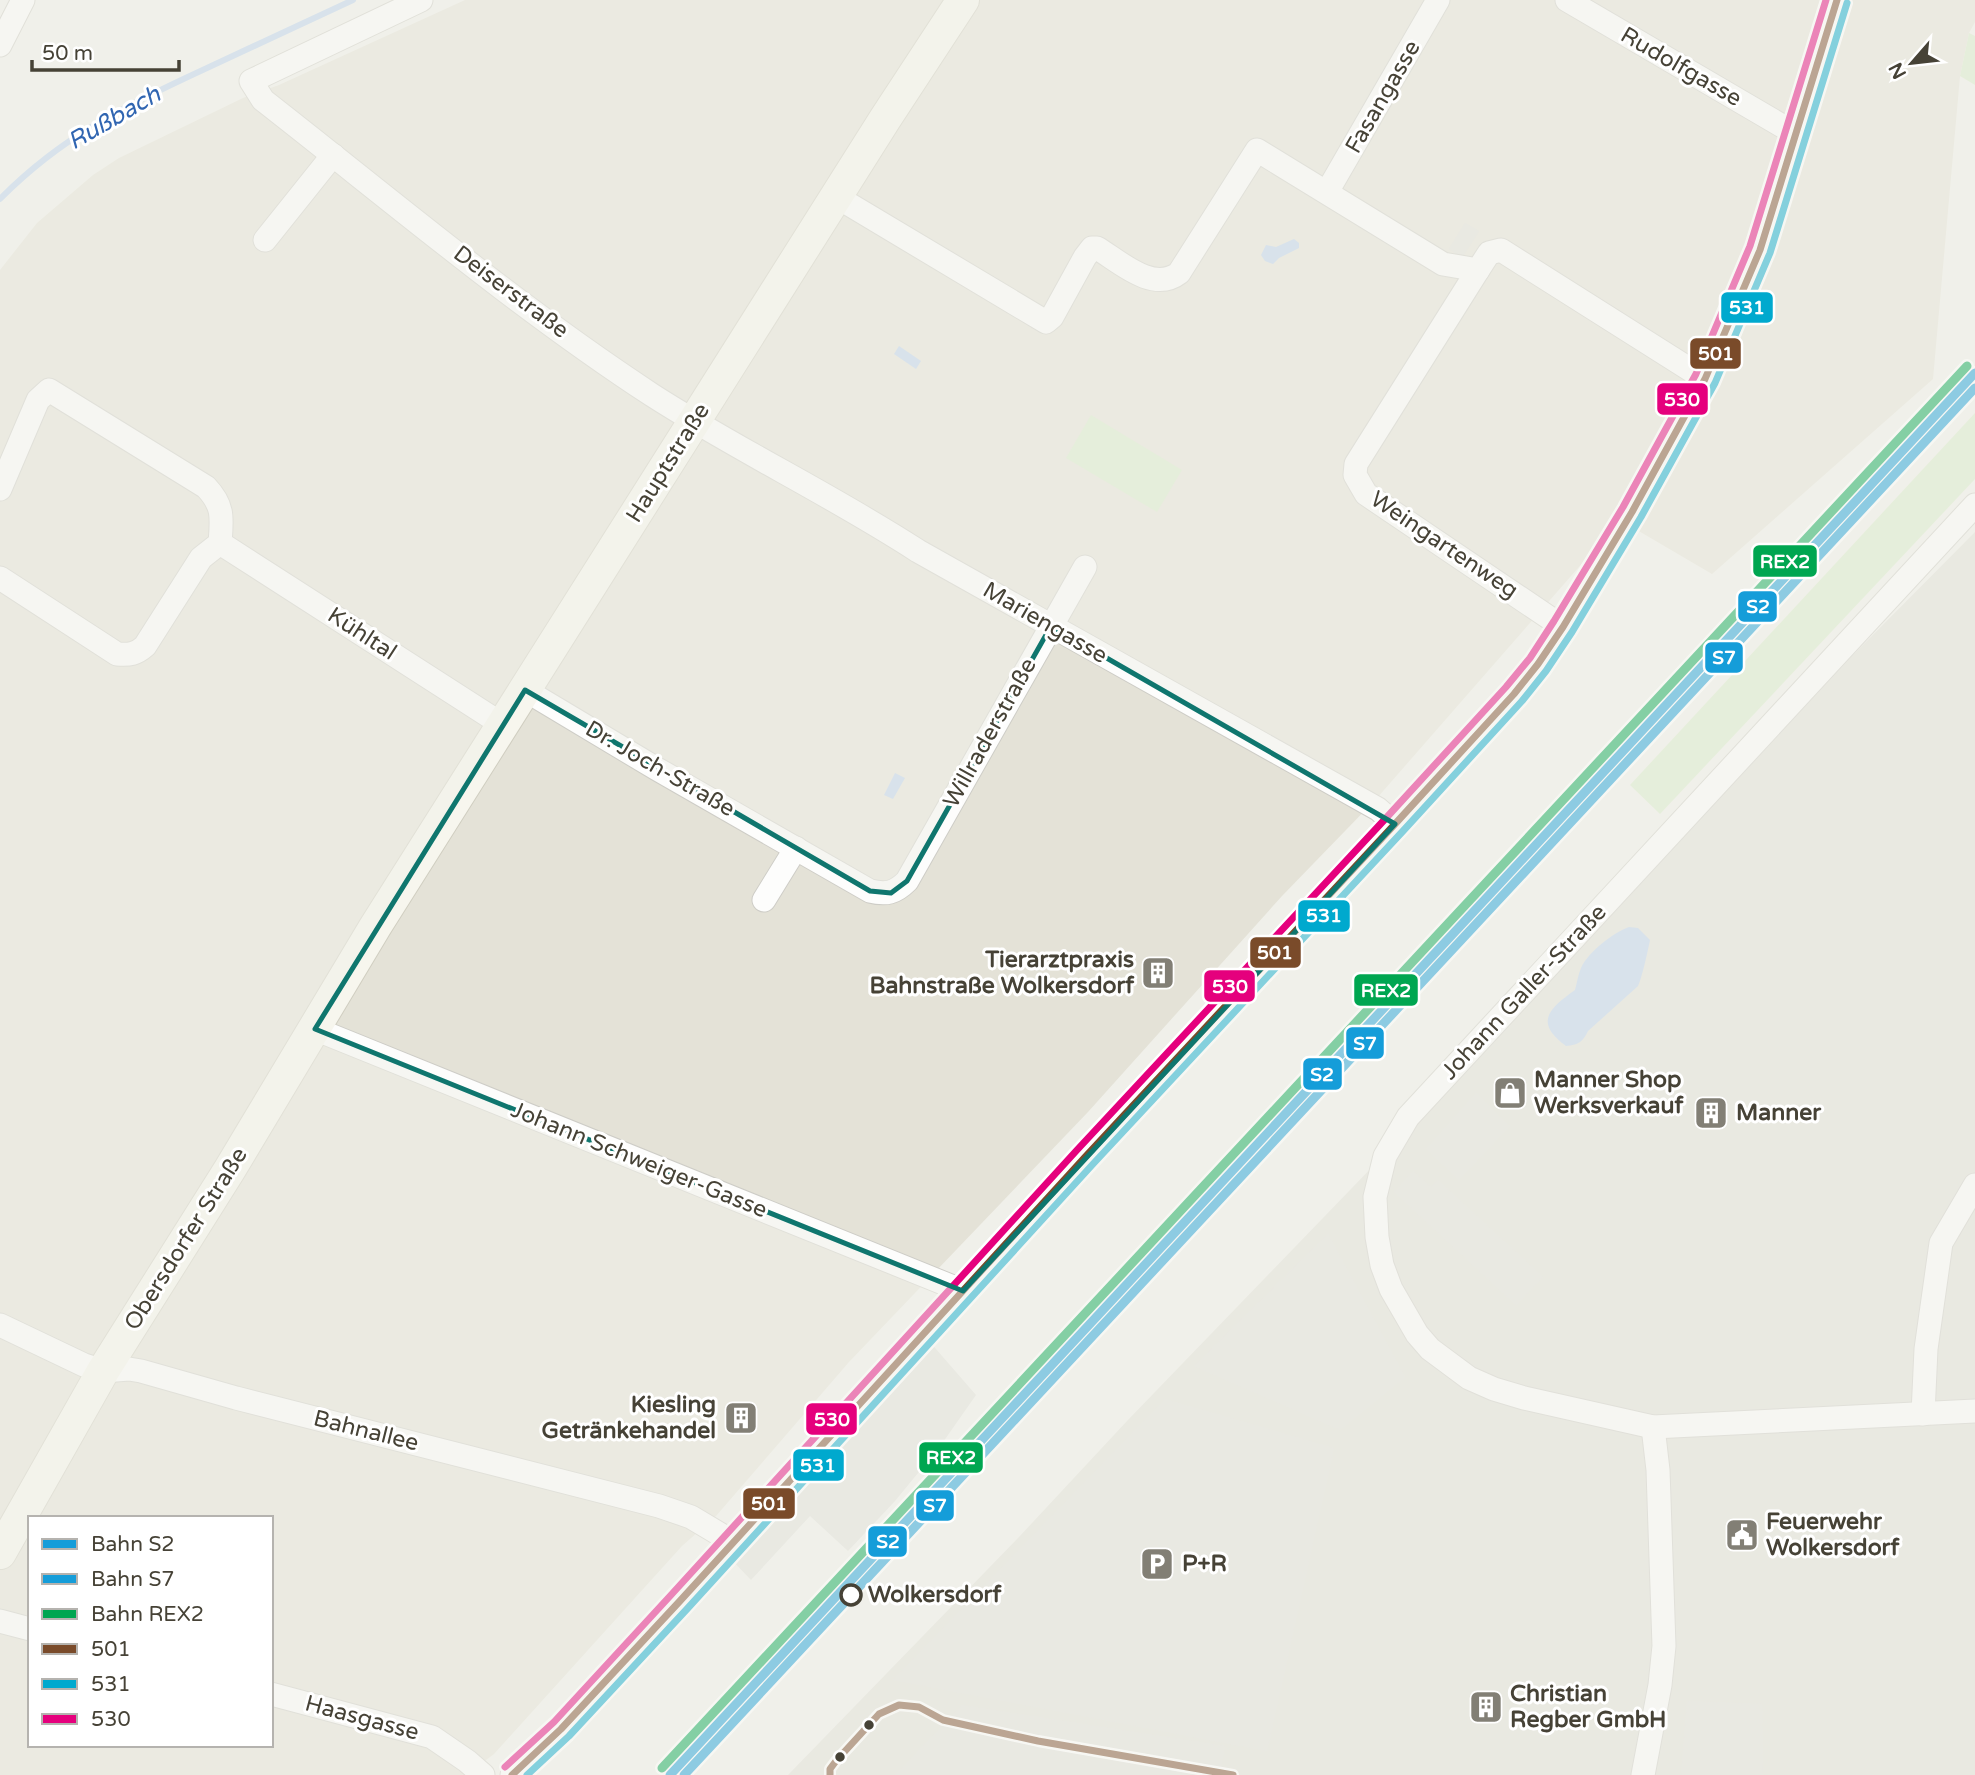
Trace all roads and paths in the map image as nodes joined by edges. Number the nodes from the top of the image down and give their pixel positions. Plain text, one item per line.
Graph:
1 (23, 0) edge
2 (421, 0) edge
3 (963, 0) edge
4 (1438, 0) edge
5 (1567, 0) edge
6 (1837, 0) edge
7 (0, 45) edge
8 (1796, 134) junction
9 (333, 155) junction
10 (1327, 192) junction
11 (837, 197) junction
12 (265, 240) dead end
13 (1478, 270) junction
14 (1705, 379) junction
15 (694, 421) junction
16 (0, 489) edge
17 (1975, 505) edge
18 (220, 543) junction
19 (1085, 567) dead end
20 (0, 578) edge
21 (1051, 626) junction
22 (1563, 627) junction
23 (525, 690) junction
24 (503, 725) junction
25 (1395, 824) junction
26 (796, 848) junction
27 (891, 893) joint
28 (764, 900) dead end
29 (375, 927) joint
30 (315, 1029) junction
31 (1975, 1185) edge
32 (963, 1291) junction
33 (0, 1325) edge
34 (103, 1371) junction
35 (1975, 1411) edge
36 (1923, 1414) junction
37 (1653, 1427) junction
38 (733, 1542) junction
39 (0, 1553) edge
40 (0, 1622) edge
41 (28, 1629) edge
42 (273, 1695) edge
43 (483, 1775) edge
44 (512, 1775) edge
45 (1643, 1775) edge

1 - 7 street
2 - 9 street, Deiserstraße
3 - 11 main road, Hauptstraße
4 - 10 street, Fasangasse
5 - 8 street, Rudolfgasse
6 - 8 street
8 - 14 street
9 - 12 street
9 - 15 street, Deiserstraße
10 - 11 street
10 - 13 street
11 - 15 main road, Hauptstraße
13 - 14 street
13 - 22 street, Weingartenweg
14 - 22 street
15 - 21 street, Mariengasse
15 - 23 main road, Hauptstraße
16 - 18 street
17 - 37 street, Johann Galler-Straße
18 - 20 street
18 - 24 street, Kühltal
19 - 21 street, Willraderstraße
21 - 25 street, Mariengasse
21 - 27 street, Willraderstraße
22 - 25 street
23 - 24 main road, Hauptstraße
23 - 26 street, Dr. Joch-Straße
24 - 29 main road, Hauptstraße
25 - 32 street
26 - 27 street, Dr. Joch-Straße
26 - 28 street
29 - 30 main road, Obersdorfer Straße
30 - 32 street, Johann Schweiger-Gasse
30 - 34 main road, Obersdorfer Straße
31 - 36 street
32 - 38 street
33 - 34 street, Bahnallee
34 - 38 street, Bahnallee
34 - 39 main road, Obersdorfer Straße
35 - 36 street, Johann Galler-Straße
36 - 37 street, Johann Galler-Straße
37 - 45 street
38 - 44 street
40 - 41 street
42 - 43 street, Haasgasse

